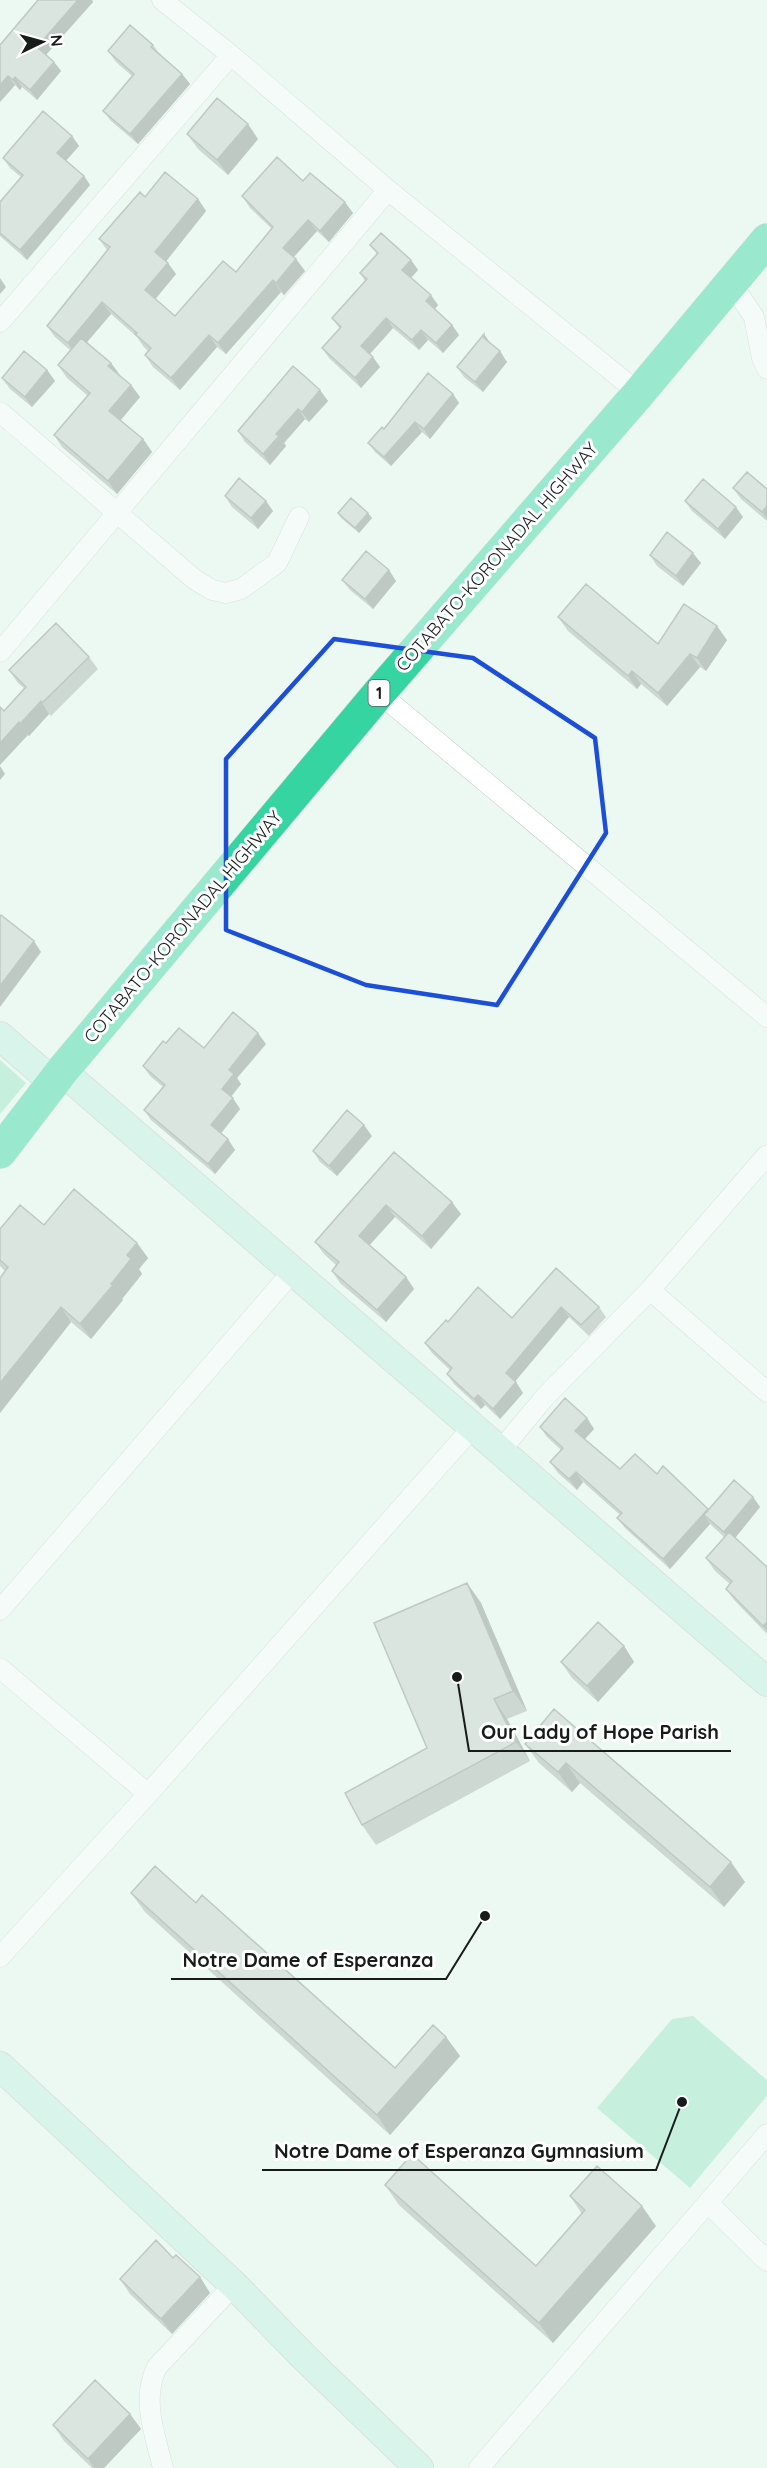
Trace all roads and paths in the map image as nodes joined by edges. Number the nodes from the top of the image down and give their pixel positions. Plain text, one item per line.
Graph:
1 (162, 0) edge
2 (231, 55) junction
3 (388, 190) junction
4 (767, 240) edge
5 (731, 284) junction
6 (0, 322) edge
7 (767, 369) edge
8 (639, 393) junction
9 (0, 412) edge
10 (117, 511) junction
11 (299, 517) dead end
12 (0, 652) edge
13 (379, 693) junction
14 (767, 1017) edge
15 (0, 1036) edge
16 (58, 1077) junction
17 (0, 1152) edge
18 (767, 1155) edge
19 (293, 1271) junction
20 (650, 1290) junction
21 (767, 1392) edge
22 (473, 1426) junction
23 (501, 1450) junction
24 (0, 1610) edge
25 (0, 1668) edge
26 (767, 1682) edge
27 (148, 1794) junction
28 (0, 1957) edge
29 (0, 2066) edge
30 (767, 2134) edge
31 (709, 2204) junction
32 (767, 2261) edge
33 (234, 2285) junction
34 (163, 2468) edge
35 (419, 2468) edge
36 (479, 2468) edge

1 - 2 street
2 - 3 street
2 - 6 street
3 - 8 street
3 - 10 street
4 - 5 highway, COTABATO-KORONADAL HIGHWAY / 1
5 - 7 street
5 - 8 highway, COTABATO-KORONADAL HIGHWAY / 1
8 - 13 highway, COTABATO-KORONADAL HIGHWAY / 1
9 - 10 street
10 - 11 street
10 - 12 street
13 - 14 street
13 - 16 highway, COTABATO-KORONADAL HIGHWAY / 1
15 - 16 street
16 - 17 highway, COTABATO-KORONADAL HIGHWAY / 1
16 - 19 street
18 - 20 street
19 - 22 street
19 - 24 street
20 - 21 street
20 - 23 street
22 - 23 street
22 - 27 street
23 - 26 street
25 - 27 street
27 - 28 street
29 - 33 street
30 - 31 street
31 - 32 street
31 - 36 street
33 - 34 street
33 - 35 street

